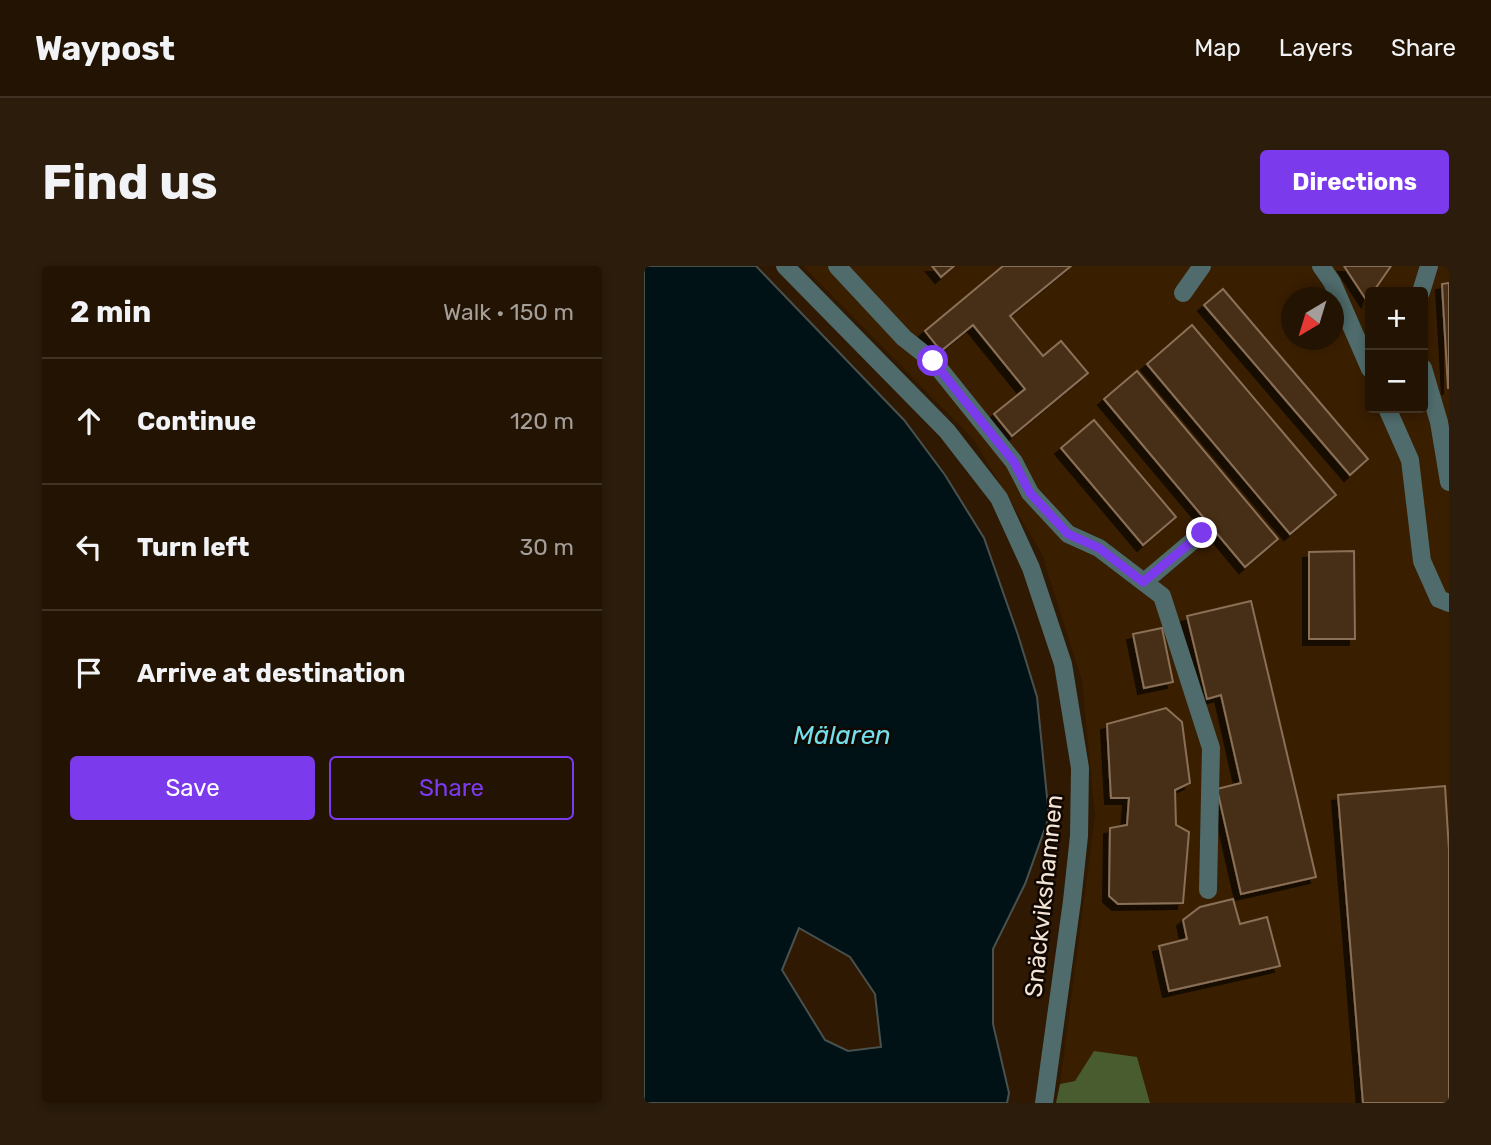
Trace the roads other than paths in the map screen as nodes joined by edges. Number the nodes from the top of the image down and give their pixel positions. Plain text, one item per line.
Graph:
1 (785, 266) edge
2 (837, 266) edge
3 (1202, 266) edge
4 (1321, 266) edge
5 (1429, 266) edge
6 (1423, 287) edge
7 (1183, 293) dead end
8 (1365, 358) edge
9 (1428, 385) edge
10 (1389, 413) edge
11 (1449, 482) edge
12 (1202, 533) dead end
13 (1143, 582) junction
14 (1449, 603) edge
15 (1208, 890) dead end
16 (1044, 1103) edge

1 - 16 street, Snäckvikshamnen
2 - 13 street
3 - 7 street
4 - 8 street
5 - 6 street
9 - 11 street
10 - 14 street
12 - 13 street
13 - 15 street

